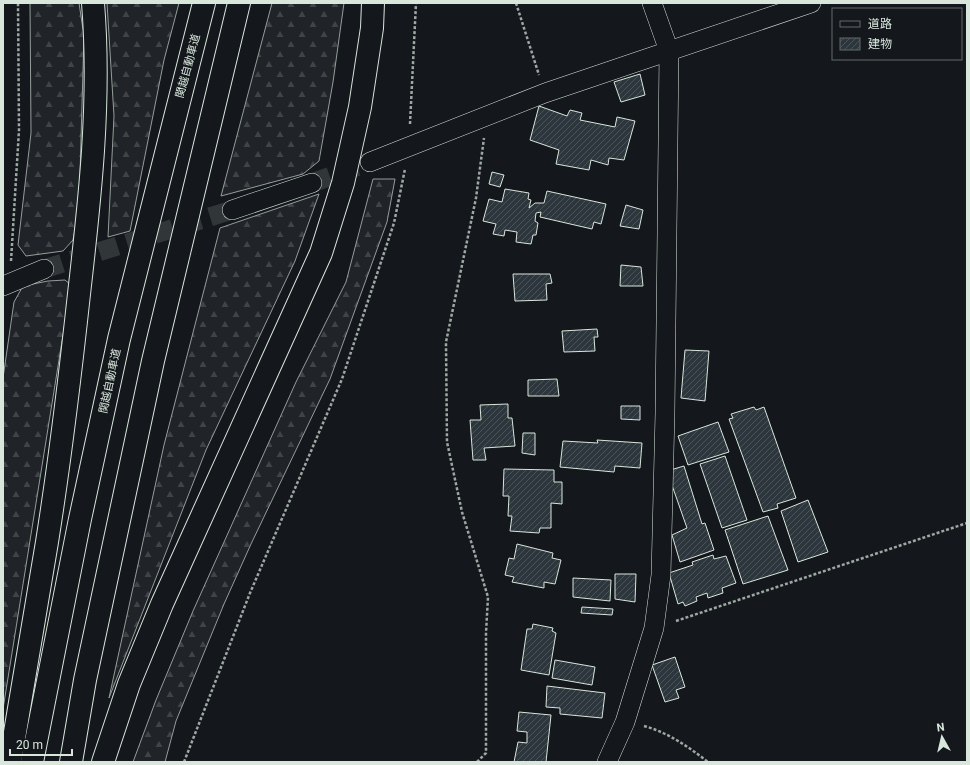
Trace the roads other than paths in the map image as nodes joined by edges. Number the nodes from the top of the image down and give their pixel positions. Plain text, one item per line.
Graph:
1 (93, 3) edge
2 (204, 3) edge
3 (239, 3) edge
4 (373, 3) edge
5 (652, 3) edge
6 (811, 3) edge
7 (668, 51) junction
8 (370, 162) tunnel mouth
9 (312, 183) tunnel mouth
10 (232, 210) tunnel mouth
11 (44, 269) tunnel mouth
12 (4, 286) edge
13 (10, 762) edge
14 (32, 762) edge
15 (70, 762) edge
16 (103, 762) edge
17 (607, 762) edge

1 - 13 highway
2 - 14 highway, 関越自動車道
3 - 15 highway
4 - 16 highway
5 - 7 street
6 - 7 street
7 - 8 street
7 - 17 street
9 - 10 street
11 - 12 street

